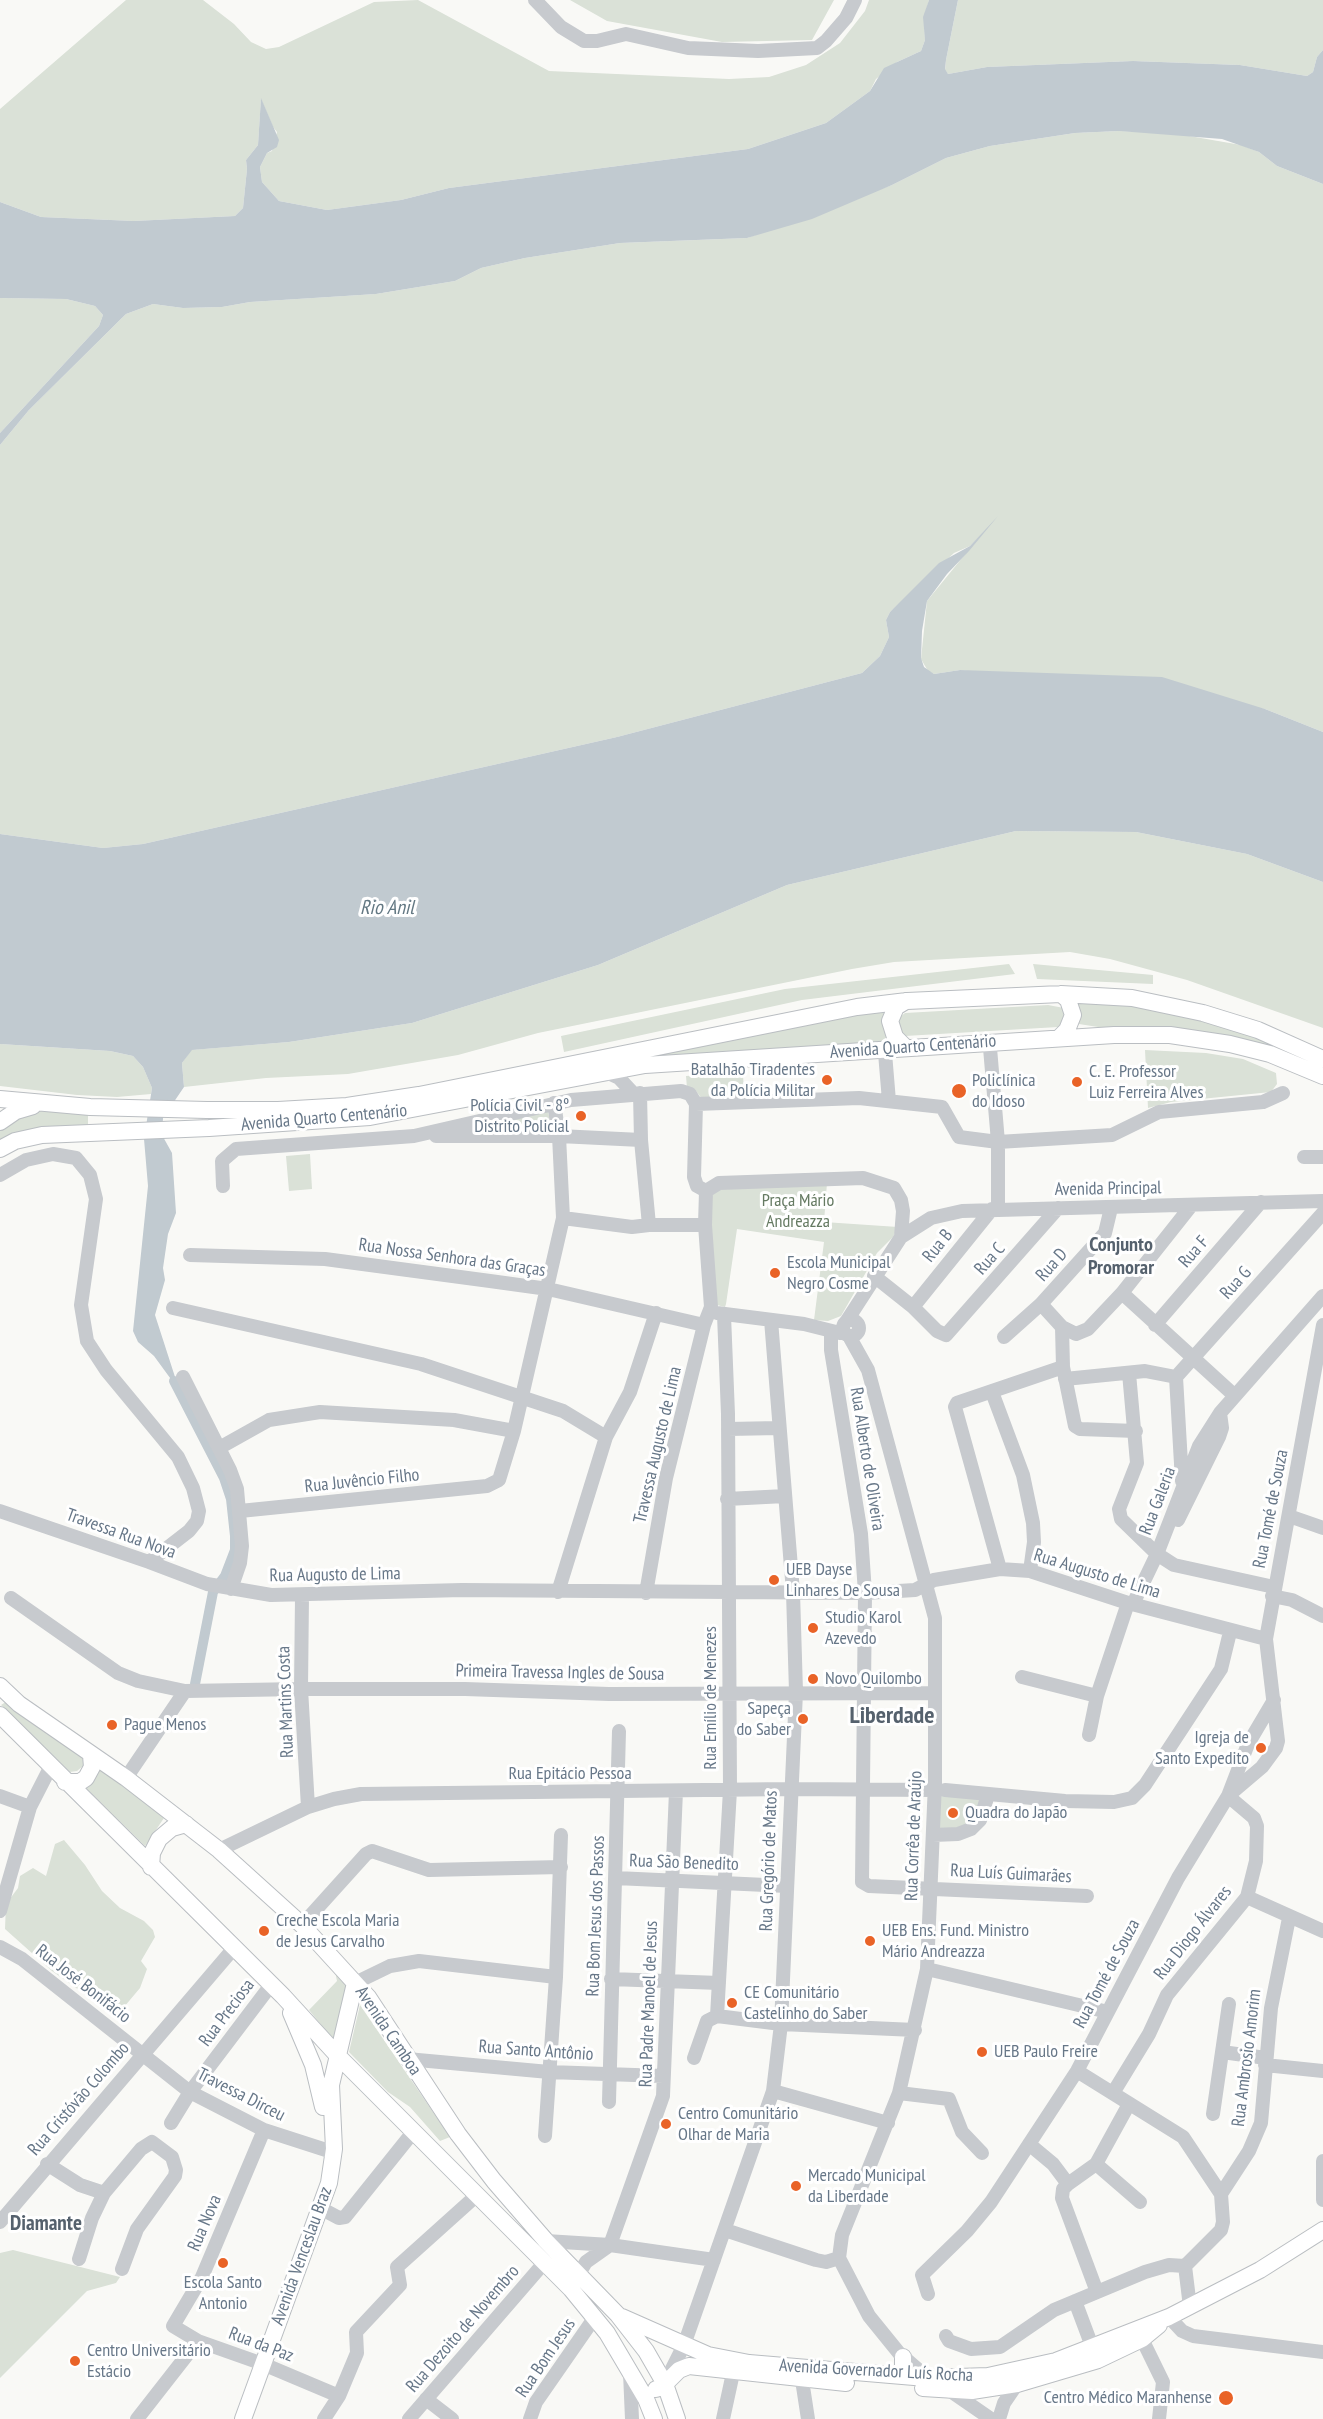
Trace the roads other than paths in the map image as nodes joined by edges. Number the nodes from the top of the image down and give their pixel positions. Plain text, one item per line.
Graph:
1 (535, 0) edge
2 (855, 0) edge
3 (1061, 994) junction
4 (907, 1001) junction
5 (1059, 1038) junction
6 (992, 1042) junction
7 (906, 1048) junction
8 (887, 1049) junction
9 (1323, 1059) edge
10 (634, 1067) junction
11 (606, 1072) junction
12 (1323, 1076) edge
13 (636, 1093) junction
14 (1283, 1093) dead end
15 (0, 1099) edge
16 (889, 1101) junction
17 (554, 1103) junction
18 (696, 1104) junction
19 (52, 1105) junction
20 (0, 1122) edge
21 (414, 1136) junction
22 (560, 1136) junction
23 (641, 1140) junction
24 (998, 1143) junction
25 (0, 1149) edge
26 (1304, 1156) dead end
27 (1323, 1157) edge
28 (0, 1175) edge
29 (223, 1186) dead end
30 (706, 1191) junction
31 (1323, 1201) edge
32 (1261, 1202) junction
33 (1191, 1206) junction
34 (1058, 1208) junction
35 (1111, 1208) junction
36 (995, 1209) junction
37 (1323, 1213) edge
38 (563, 1218) junction
39 (649, 1225) junction
40 (705, 1225) junction
41 (901, 1237) junction
42 (190, 1255) dead end
43 (874, 1276) junction
44 (548, 1289) junction
45 (1122, 1293) junction
46 (1323, 1296) edge
47 (1041, 1304) junction
48 (711, 1307) junction
49 (913, 1307) junction
50 (173, 1308) dead end
51 (656, 1313) junction
52 (724, 1315) junction
53 (771, 1320) junction
54 (804, 1324) junction
55 (704, 1325) junction
56 (1155, 1325) junction
57 (1323, 1325) edge
58 (1062, 1327) junction
59 (848, 1328) junction
60 (831, 1331) junction
61 (1004, 1337) dead end
62 (1321, 1347) edge
63 (1193, 1359) junction
64 (1064, 1373) junction
65 (1130, 1373) junction
66 (183, 1377) dead end
67 (1176, 1377) junction
68 (992, 1392) junction
69 (1235, 1396) junction
70 (522, 1398) junction
71 (1220, 1413) junction
72 (779, 1428) junction
73 (728, 1429) junction
74 (514, 1431) junction
75 (1136, 1431) junction
76 (606, 1437) junction
77 (219, 1448) junction
78 (1182, 1486) junction
79 (785, 1496) junction
80 (728, 1498) junction
81 (0, 1511) edge
82 (240, 1511) junction
83 (1289, 1516) junction
84 (1323, 1528) edge
85 (1160, 1556) junction
86 (149, 1562) junction
87 (1000, 1569) junction
88 (1030, 1571) junction
89 (925, 1584) junction
90 (220, 1587) junction
91 (1273, 1591) junction
92 (558, 1592) junction
93 (793, 1592) junction
94 (646, 1593) junction
95 (865, 1593) junction
96 (729, 1594) junction
97 (302, 1596) junction
98 (11, 1598) dead end
99 (1131, 1603) junction
100 (1323, 1616) edge
101 (1230, 1632) junction
102 (1266, 1639) junction
103 (1022, 1677) dead end
104 (0, 1686) edge
105 (301, 1689) junction
106 (185, 1691) junction
107 (796, 1692) junction
108 (864, 1692) junction
109 (730, 1693) junction
110 (935, 1693) junction
111 (1096, 1696) junction
112 (1274, 1700) junction
113 (0, 1714) edge
114 (619, 1731) dead end
115 (1089, 1735) dead end
116 (91, 1755) junction
117 (51, 1766) junction
118 (126, 1778) junction
119 (65, 1782) junction
120 (790, 1788) junction
121 (862, 1788) junction
122 (730, 1790) junction
123 (940, 1790) junction
124 (676, 1791) junction
125 (618, 1792) junction
126 (988, 1794) junction
127 (0, 1796) edge
128 (1228, 1796) junction
129 (30, 1807) junction
130 (308, 1807) junction
131 (186, 1824) junction
132 (561, 1835) dead end
133 (933, 1835) junction
134 (219, 1850) junction
135 (151, 1867) junction
136 (561, 1867) junction
137 (616, 1878) junction
138 (672, 1880) junction
139 (726, 1882) junction
140 (862, 1882) joint
141 (787, 1886) junction
142 (930, 1887) junction
143 (1087, 1896) dead end
144 (1247, 1897) junction
145 (0, 1911) edge
146 (1289, 1918) junction
147 (302, 1925) junction
148 (1323, 1931) edge
149 (0, 1947) edge
150 (234, 1948) junction
151 (927, 1969) junction
152 (556, 1977) junction
153 (611, 1979) junction
154 (666, 1979) junction
155 (356, 1983) junction
156 (719, 1983) junction
157 (277, 1990) junction
158 (1229, 2004) dead end
159 (1108, 2012) junction
160 (717, 2016) junction
161 (781, 2024) junction
162 (915, 2030) junction
163 (1222, 2052) junction
164 (142, 2053) junction
165 (338, 2056) junction
166 (694, 2058) dead end
167 (407, 2059) junction
168 (1266, 2062) junction
169 (1077, 2071) junction
170 (1323, 2071) edge
171 (549, 2072) junction
172 (609, 2074) junction
173 (663, 2076) junction
174 (773, 2091) junction
175 (190, 2092) junction
176 (899, 2092) junction
177 (1113, 2093) junction
178 (609, 2102) dead end
179 (1129, 2104) junction
180 (393, 2109) junction
181 (1213, 2114) dead end
182 (171, 2123) dead end
183 (888, 2123) junction
184 (264, 2130) junction
185 (414, 2131) junction
186 (458, 2134) junction
187 (545, 2136) dead end
188 (1029, 2144) junction
189 (330, 2149) junction
190 (982, 2153) dead end
191 (1323, 2161) edge
192 (47, 2164) junction
193 (1096, 2164) junction
194 (1068, 2184) junction
195 (104, 2193) junction
196 (1221, 2194) junction
197 (476, 2196) junction
198 (1323, 2200) edge
199 (1140, 2202) dead end
200 (322, 2209) junction
201 (0, 2222) edge
202 (725, 2230) junction
203 (1323, 2230) edge
204 (546, 2241) junction
205 (610, 2246) junction
206 (839, 2258) junction
207 (79, 2259) dead end
208 (714, 2260) junction
209 (544, 2263) junction
210 (1185, 2266) junction
211 (122, 2269) dead end
212 (579, 2273) junction
213 (571, 2289) junction
214 (1097, 2292) junction
215 (928, 2294) dead end
216 (1076, 2301) junction
217 (1190, 2307) junction
218 (618, 2315) junction
219 (595, 2317) junction
220 (1169, 2317) junction
221 (173, 2326) joint
222 (607, 2333) junction
223 (946, 2336) dead end
224 (1142, 2339) junction
225 (198, 2341) junction
226 (684, 2345) junction
227 (1093, 2349) junction
228 (1323, 2352) edge
229 (903, 2357) junction
230 (260, 2363) junction
231 (630, 2370) junction
232 (733, 2373) junction
233 (898, 2375) junction
234 (926, 2378) junction
235 (802, 2380) junction
236 (665, 2384) junction
237 (1017, 2384) junction
238 (949, 2390) junction
239 (339, 2396) junction
240 (426, 2399) junction
241 (653, 2414) edge
242 (632, 2418) edge
243 (137, 2419) edge
244 (235, 2419) edge
245 (243, 2419) edge
246 (324, 2419) edge
247 (409, 2419) edge
248 (452, 2419) edge
249 (530, 2419) edge
250 (677, 2419) edge
251 (723, 2419) edge
252 (808, 2419) edge
253 (991, 2419) edge
254 (999, 2419) edge
255 (1159, 2419) edge

1 - 2 street
3 - 4 main road, Avenida Quarto Centenário
3 - 5 main road
3 - 9 main road, Avenida Quarto Centenário
4 - 7 main road
4 - 19 main road, Avenida Quarto Centenário
5 - 6 main road, Avenida Quarto Centenário
5 - 12 main road, Avenida Quarto Centenário
6 - 7 main road, Avenida Quarto Centenário
6 - 24 street
7 - 8 main road, Avenida Quarto Centenário
8 - 10 main road, Avenida Quarto Centenário
8 - 16 street
10 - 11 main road, Avenida Quarto Centenário
10 - 13 street
11 - 13 street
11 - 25 main road, Avenida Quarto Centenário
13 - 17 street
13 - 18 street
13 - 23 street
14 - 24 street
15 - 19 main road
16 - 18 street
16 - 24 street
17 - 21 street
17 - 22 street
18 - 30 street
19 - 20 main road
21 - 22 street
21 - 29 street
22 - 23 street
22 - 38 street
23 - 39 street
24 - 36 street
26 - 27 street
28 - 86 street
30 - 40 street
30 - 41 street
31 - 32 street, Avenida Principal
32 - 33 street, Avenida Principal
32 - 56 street, Rua F
33 - 35 street, Avenida Principal
33 - 45 street
34 - 35 street, Avenida Principal
34 - 36 street, Avenida Principal
34 - 49 street, Rua C
35 - 47 street, Rua D
36 - 41 street, Avenida Principal
36 - 49 street, Rua B
37 - 63 street, Rua G
38 - 39 street
38 - 44 street
39 - 40 street
40 - 48 street
41 - 43 street
42 - 44 street, Rua Nossa Senhora das Graças
43 - 49 street
43 - 59 street
44 - 51 street, Rua Nossa Senhora das Graças
44 - 70 street
45 - 56 street
45 - 58 street
46 - 69 street, Rua Galeria
47 - 58 street
47 - 61 street, Rua D
48 - 52 street
48 - 55 street, Travessa Augusto de Lima
50 - 70 street
51 - 55 street, Rua Nossa Senhora das Graças
51 - 76 street
52 - 53 street
52 - 73 street, Rua Emílio de Menezes
53 - 54 street
53 - 72 street, Rua Gregório de Matos
54 - 59 street
54 - 60 street
55 - 94 street, Travessa Augusto de Lima
56 - 63 street
57 - 62 street, Rua Tomé de Souza
58 - 64 street
59 - 60 street
59 - 89 street, Rua Corrêa de Araújo
60 - 95 street, Rua Alberto de Oliveira
62 - 83 street, Rua Tomé de Souza
63 - 67 street, Rua G
63 - 69 street
64 - 65 street
64 - 68 street
64 - 75 street
65 - 67 street
65 - 75 street
66 - 77 street
67 - 78 street
68 - 87 street
68 - 88 street
69 - 71 street, Rua Galeria
70 - 74 street
70 - 76 street
71 - 78 street, Rua Galeria
71 - 85 street, Rua Galeria
72 - 73 street
72 - 79 street, Rua Gregório de Matos
73 - 80 street, Rua Emílio de Menezes
74 - 77 street
74 - 82 street, Rua Juvêncio Filho
75 - 85 street
76 - 92 street
77 - 82 street
78 - 85 street, Rua Galeria
79 - 80 street
79 - 93 street, Rua Gregório de Matos
80 - 96 street, Rua Emílio de Menezes
81 - 86 street, Travessa Rua Nova
82 - 90 street
83 - 84 street
83 - 91 street, Rua Tomé de Souza
85 - 91 street
85 - 99 street, Rua Galeria
86 - 90 street, Travessa Rua Nova
87 - 88 street, Rua Augusto de Lima
87 - 89 street, Rua Augusto de Lima
88 - 99 street, Rua Augusto de Lima
89 - 95 street, Rua Augusto de Lima
89 - 110 street, Rua Corrêa de Araújo
90 - 97 street, Rua Augusto de Lima
91 - 100 street
91 - 102 street, Rua Tomé de Souza
92 - 94 street, Rua Augusto de Lima
92 - 97 street, Rua Augusto de Lima
93 - 95 street, Rua Augusto de Lima
93 - 96 street, Rua Augusto de Lima
93 - 107 street, Rua Gregório de Matos
94 - 96 street, Rua Augusto de Lima
95 - 108 street, Rua Alberto de Oliveira
96 - 109 street, Rua Emílio de Menezes
97 - 105 street, Rua Martins Costa
98 - 106 street, Primeira Travessa Ingles de Sousa
99 - 101 street, Rua Augusto de Lima
99 - 111 street, Rua Galeria
101 - 102 street, Rua Augusto de Lima
101 - 126 street, Rua Epitácio Pessoa
102 - 112 street, Rua Tomé de Souza
103 - 111 street
104 - 116 main road, Avenida Camboa
105 - 106 street, Primeira Travessa Ingles de Sousa
105 - 109 street, Primeira Travessa Ingles de Sousa
105 - 130 street, Rua Martins Costa
106 - 118 street
107 - 108 street, Primeira Travessa Ingles de Sousa
107 - 109 street, Primeira Travessa Ingles de Sousa
107 - 120 street, Rua Gregório de Matos
108 - 110 street, Primeira Travessa Ingles de Sousa
108 - 121 street, Rua Alberto de Oliveira
109 - 122 street, Rua Emílio de Menezes
110 - 123 street, Rua Corrêa de Araújo
111 - 115 street, Rua Galeria
112 - 128 street, Rua Tomé de Souza
112 - 128 street, Rua Tomé de Souza
113 - 117 main road
114 - 125 street, Rua Bom Jesus dos Passos
116 - 118 main road, Avenida Camboa
116 - 119 main road
117 - 119 main road
117 - 129 street
118 - 131 main road, Avenida Camboa
119 - 135 main road
120 - 121 street, Rua Epitácio Pessoa
120 - 122 street, Rua Epitácio Pessoa
120 - 141 street, Rua Gregório de Matos
121 - 123 street, Rua Epitácio Pessoa
121 - 140 street, Rua Alberto de Oliveira
122 - 124 street, Rua Epitácio Pessoa
122 - 139 street, Rua Emílio de Menezes
123 - 126 street, Rua Epitácio Pessoa
123 - 133 street, Rua Corrêa de Araújo
124 - 125 street, Rua Epitácio Pessoa
124 - 138 street, Rua Padre Manoel de Jesus
125 - 130 street, Rua Epitácio Pessoa
125 - 137 street, Rua Bom Jesus dos Passos
126 - 133 street
127 - 129 street
128 - 144 street, Rua Diogo Álvares
128 - 159 street, Rua Tomé de Souza
129 - 145 street
130 - 134 street, Rua Epitácio Pessoa
131 - 134 main road, Avenida Camboa
131 - 135 main road
132 - 136 street
133 - 142 street, Rua Corrêa de Araújo
134 - 147 main road, Avenida Camboa
135 - 150 main road
136 - 147 street
136 - 152 street
137 - 138 street, Rua São Benedito
137 - 153 street, Rua Bom Jesus dos Passos
138 - 139 street, Rua São Benedito
138 - 154 street, Rua Padre Manoel de Jesus
139 - 141 street, Rua São Benedito
139 - 156 street, Rua Emílio de Menezes
140 - 142 street, Rua Luís Guimarães
141 - 161 street, Rua Gregório de Matos
142 - 143 street, Rua Luís Guimarães
142 - 151 street, Rua Corrêa de Araújo
144 - 146 street
144 - 177 street, Rua Diogo Álvares
146 - 148 street
146 - 168 street, Rua Ambrosio Amorim
147 - 155 main road, Avenida Camboa
149 - 164 street, Rua José Bonifácio
150 - 157 main road
150 - 164 street, Rua Cristóvão Colombo
151 - 159 street
151 - 162 street, Rua Corrêa de Araújo
152 - 155 street
152 - 171 street
153 - 154 street
153 - 172 street, Rua Bom Jesus dos Passos
154 - 156 street
154 - 173 street, Rua Padre Manoel de Jesus
155 - 165 main road, Avenida Venceslau Braz
155 - 167 main road, Avenida Camboa
156 - 160 street, Rua Emílio de Menezes
157 - 165 main road
157 - 175 street, Rua Preciosa
157 - 189 main road, Avenida Venceslau Braz
158 - 163 street
159 - 169 street, Rua Tomé de Souza
160 - 161 street
160 - 166 street
161 - 162 street
161 - 174 street, Rua Gregório de Matos
162 - 176 street, Rua Corrêa de Araújo
163 - 168 street
163 - 181 street
164 - 175 street, Travessa Dirceu
164 - 192 street, Rua Cristóvão Colombo
165 - 180 main road
165 - 189 main road, Avenida Venceslau Braz
167 - 171 street, Rua Santo Antônio
167 - 186 main road, Avenida Camboa
168 - 170 street
168 - 196 street, Rua Ambrosio Amorim
169 - 177 street
169 - 188 street, Rua Tomé de Souza
171 - 172 street, Rua Santo Antônio
171 - 187 street
172 - 173 street, Rua Santo Antônio
172 - 178 street, Rua Bom Jesus dos Passos
173 - 205 street, Rua Padre Manoel de Jesus
174 - 183 street
174 - 202 street, Rua Gregório de Matos
175 - 182 street, Rua Preciosa
175 - 184 street, Travessa Dirceu
176 - 183 street, Rua Corrêa de Araújo
176 - 190 street
177 - 179 street
179 - 193 street
179 - 196 street
180 - 185 main road
180 - 186 main road
183 - 206 street, Rua Corrêa de Araújo
184 - 189 street, Travessa Dirceu
184 - 221 street, Rua Nova
185 - 197 main road
185 - 200 street
186 - 204 main road, Avenida Camboa
188 - 194 street
188 - 215 street, Rua Tomé de Souza
189 - 200 main road, Avenida Venceslau Braz
189 - 230 main road, Avenida Venceslau Braz
191 - 198 street
192 - 195 street
192 - 201 street, Rua Cristóvão Colombo
193 - 194 street
193 - 199 street
194 - 214 street
195 - 207 street
195 - 211 street
196 - 210 street
197 - 209 main road
197 - 239 street
200 - 230 main road, Avenida Venceslau Braz
202 - 206 street
202 - 208 street, Rua Gregório de Matos
203 - 217 main road, Avenida Governador Luís Rocha
204 - 205 street
204 - 212 main road, Avenida Camboa
205 - 208 street
205 - 212 street
206 - 229 street
208 - 226 street, Rua Gregório de Matos
209 - 213 main road
209 - 240 street, Rua Dezoito de Novembro
210 - 214 street
210 - 217 street
212 - 213 street
212 - 218 main road, Avenida Camboa
213 - 219 main road
214 - 216 street
216 - 223 street
216 - 227 street
217 - 220 main road, Avenida Governador Luís Rocha
218 - 226 main road, Avenida Governador Luís Rocha
218 - 236 main road, Avenida Camboa
219 - 222 main road
219 - 249 street, Rua Bom Jesus
220 - 224 main road, Avenida Governador Luís Rocha
220 - 227 main road, Avenida Governador Luís Rocha
220 - 228 street
221 - 225 street, Rua da Paz
222 - 231 main road
222 - 236 main road
224 - 237 main road, Avenida Governador Luís Rocha
224 - 255 street
225 - 230 street, Rua da Paz
225 - 243 street
226 - 233 main road, Avenida Governador Luís Rocha
226 - 236 street, Rua Gregório de Matos
227 - 234 main road, Avenida Governador Luís Rocha
229 - 233 main road
229 - 234 street
230 - 239 street, Rua da Paz
230 - 244 main road, Avenida Venceslau Braz
230 - 245 main road, Avenida Venceslau Braz
231 - 241 main road
231 - 242 street
232 - 235 main road, Avenida Governador Luís Rocha
232 - 236 main road, Avenida Governador Luís Rocha
232 - 251 street
233 - 234 main road, Avenida Governador Luís Rocha
234 - 238 street
235 - 238 main road, Avenida Governador Luís Rocha
235 - 252 street
236 - 250 main road, Avenida Camboa
237 - 238 main road, Avenida Governador Luís Rocha
237 - 254 street
238 - 253 street
239 - 246 street
240 - 247 street, Rua Dezoito de Novembro
240 - 248 street
241 - 242 street

